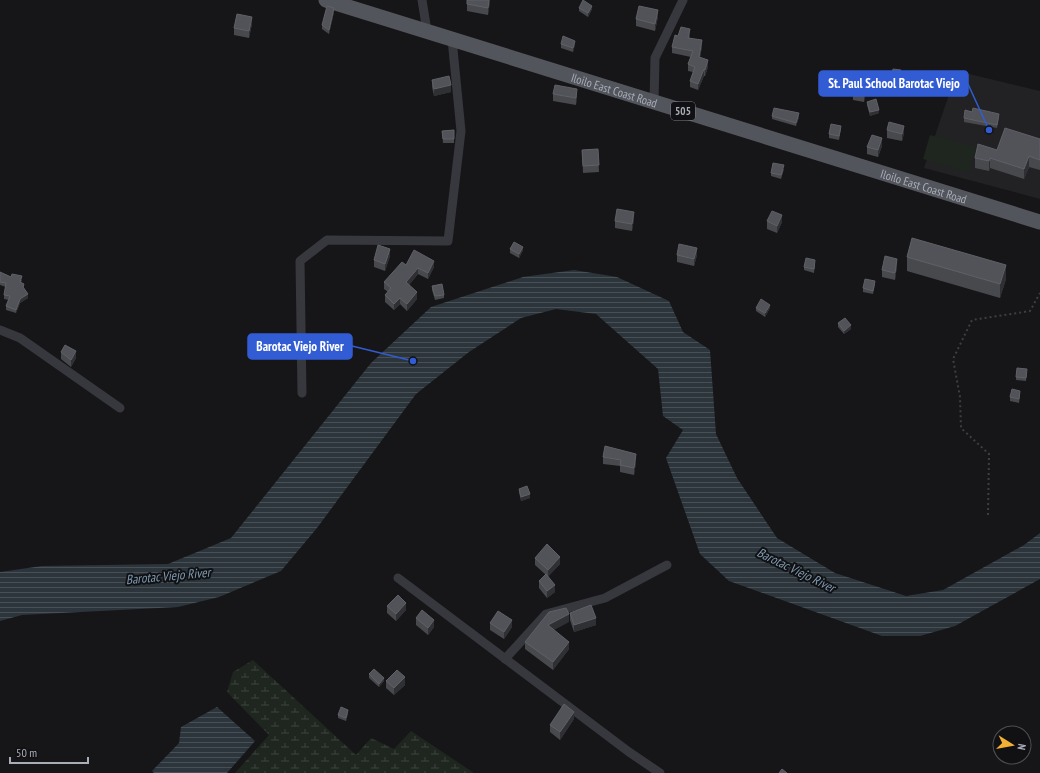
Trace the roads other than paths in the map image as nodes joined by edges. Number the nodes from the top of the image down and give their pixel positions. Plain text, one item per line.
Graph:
1 (326, 0) edge
2 (422, 0) edge
3 (683, 0) edge
4 (427, 31) junction
5 (452, 39) junction
6 (654, 102) junction
7 (1040, 222) edge
8 (0, 330) edge
9 (302, 393) dead end
10 (120, 408) dead end
11 (666, 565) dead end
12 (398, 578) dead end
13 (505, 659) junction
14 (660, 773) edge

1 - 4 main road, Iloilo East Coast Road / 505
2 - 4 street
3 - 6 street
4 - 5 main road, Iloilo East Coast Road / 505
5 - 6 main road, Iloilo East Coast Road / 505
5 - 9 street
6 - 7 main road, Iloilo East Coast Road / 505
8 - 10 street
11 - 13 street
12 - 13 street
13 - 14 street

